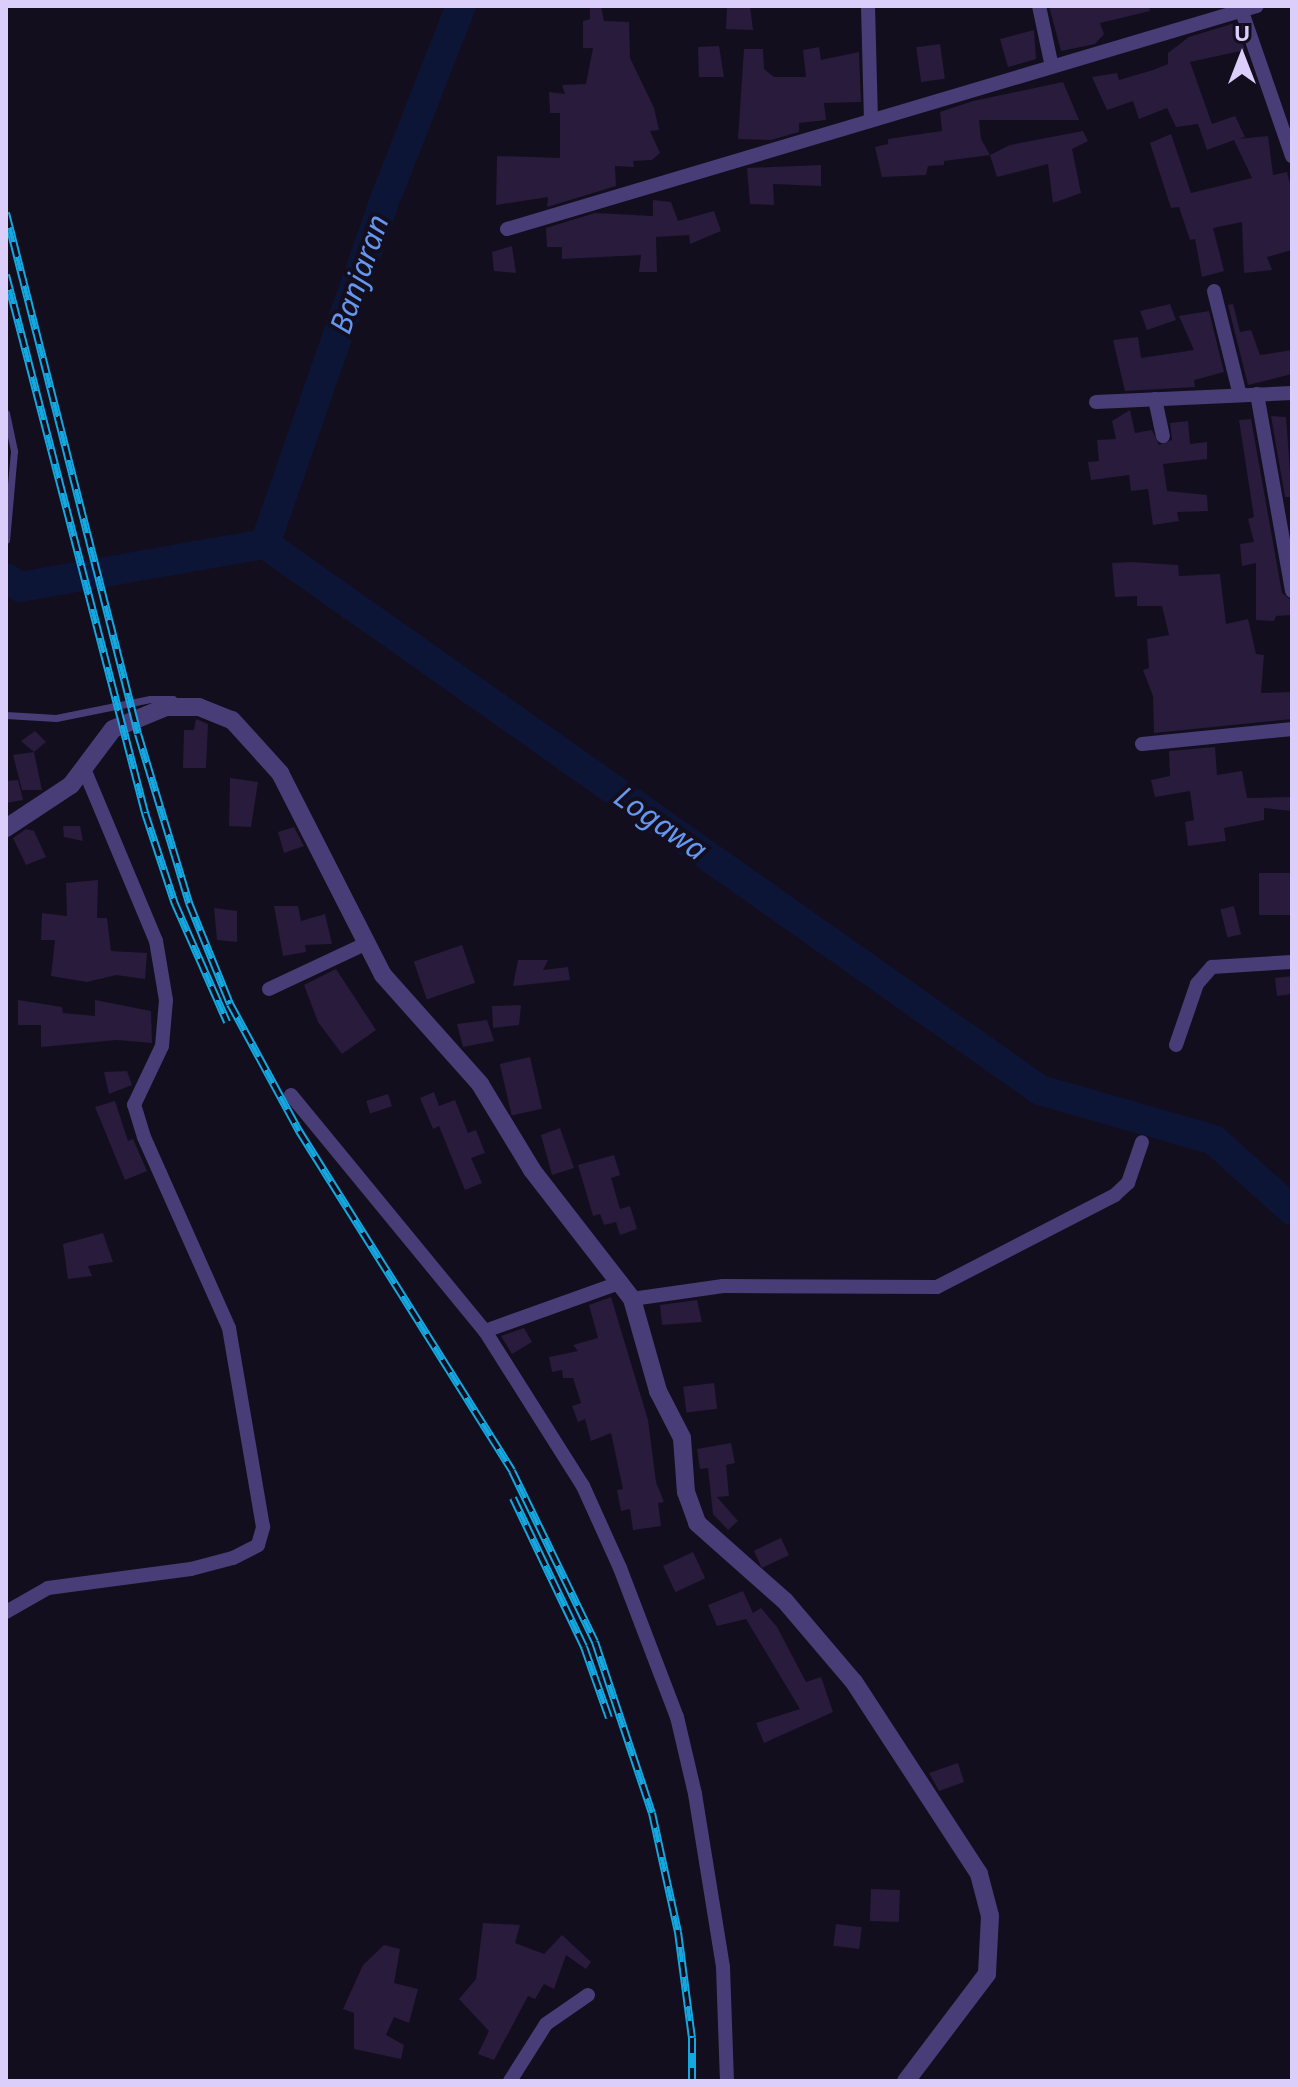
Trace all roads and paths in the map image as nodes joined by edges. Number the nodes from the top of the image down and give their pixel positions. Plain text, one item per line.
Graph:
1 (868, 6) edge
2 (1039, 6) edge
3 (1257, 6) edge
4 (1241, 9) edge
5 (1052, 67) junction
6 (871, 119) junction
7 (1292, 156) edge
8 (507, 229) dead end
9 (1214, 291) dead end
10 (1292, 393) edge
11 (1257, 394) junction
12 (1240, 395) junction
13 (1155, 399) junction
14 (1096, 402) dead end
15 (6, 413) edge
16 (1163, 436) dead end
17 (7, 537) edge
18 (1292, 591) edge
19 (191, 707) junction
20 (6, 715) edge
21 (1292, 729) edge
22 (1142, 744) dead end
23 (85, 771) junction
24 (6, 828) edge
25 (365, 944) junction
26 (1292, 962) edge
27 (269, 989) dead end
28 (1176, 1045) dead end
29 (291, 1095) dead end
30 (1142, 1142) dead end
31 (627, 1291) junction
32 (485, 1331) junction
33 (6, 1612) edge
34 (588, 1995) dead end
35 (510, 2081) edge
36 (727, 2081) edge
37 (906, 2081) edge

1 - 6 street
2 - 5 street
3 - 4 street
4 - 5 street
4 - 7 street
5 - 6 street
6 - 8 street
9 - 12 street
10 - 11 street
11 - 12 street
11 - 18 street
12 - 13 street
13 - 14 street
13 - 16 street
15 - 17 lane
19 - 20 lane
19 - 23 street
19 - 25 street
21 - 22 street
23 - 24 street
23 - 33 street
25 - 27 street
25 - 31 street
26 - 28 street
29 - 32 street
30 - 31 street
31 - 32 street
31 - 37 street
32 - 36 street
34 - 35 street

